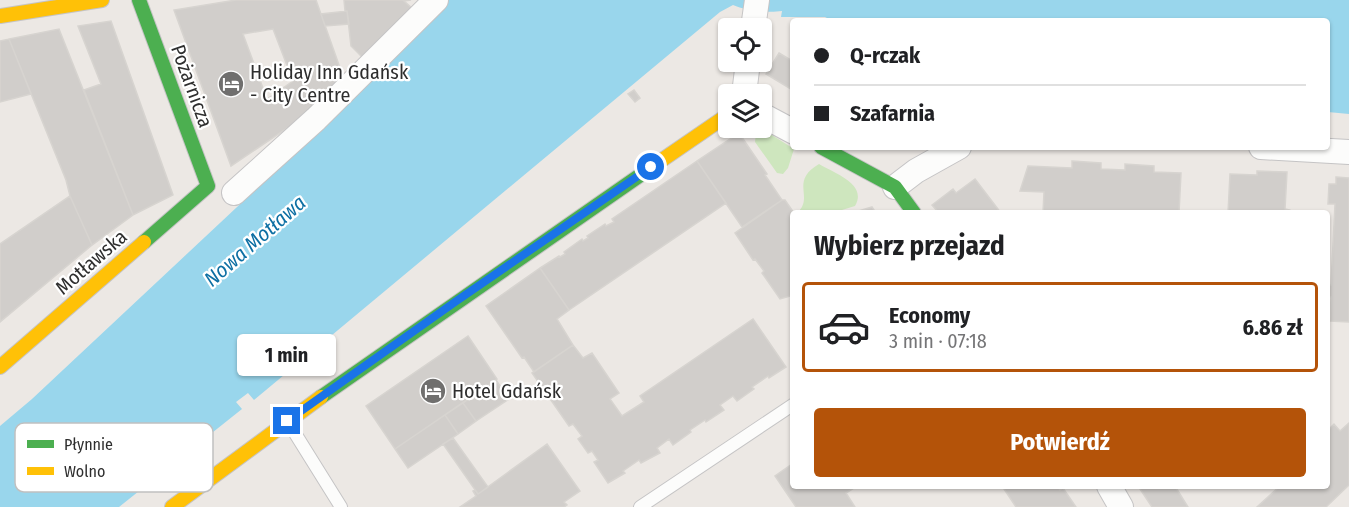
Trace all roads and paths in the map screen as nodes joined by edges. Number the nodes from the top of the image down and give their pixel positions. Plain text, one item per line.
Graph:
1 (102, 0) edge
2 (139, 0) edge
3 (436, 0) edge
4 (0, 16) edge
5 (772, 120) edge
6 (718, 122) edge
7 (790, 130) edge
8 (827, 150) edge
9 (954, 150) edge
10 (1314, 150) edge
11 (1349, 152) edge
12 (208, 186) joint
13 (895, 187) junction
14 (234, 193) dead end
15 (912, 210) edge
16 (0, 367) edge
17 (790, 407) edge
18 (287, 421) junction
19 (213, 476) edge
20 (1111, 489) edge
21 (192, 492) edge
22 (172, 507) edge
23 (341, 507) edge
24 (640, 507) edge
25 (1121, 507) edge

1 - 4 street
2 - 12 street, Pożarnicza
3 - 14 street
5 - 7 street
6 - 18 street
8 - 13 street
9 - 13 street
10 - 11 street
12 - 16 street, Motławska
13 - 15 street
17 - 24 lane
18 - 19 street
18 - 23 lane
20 - 25 street
21 - 22 street

